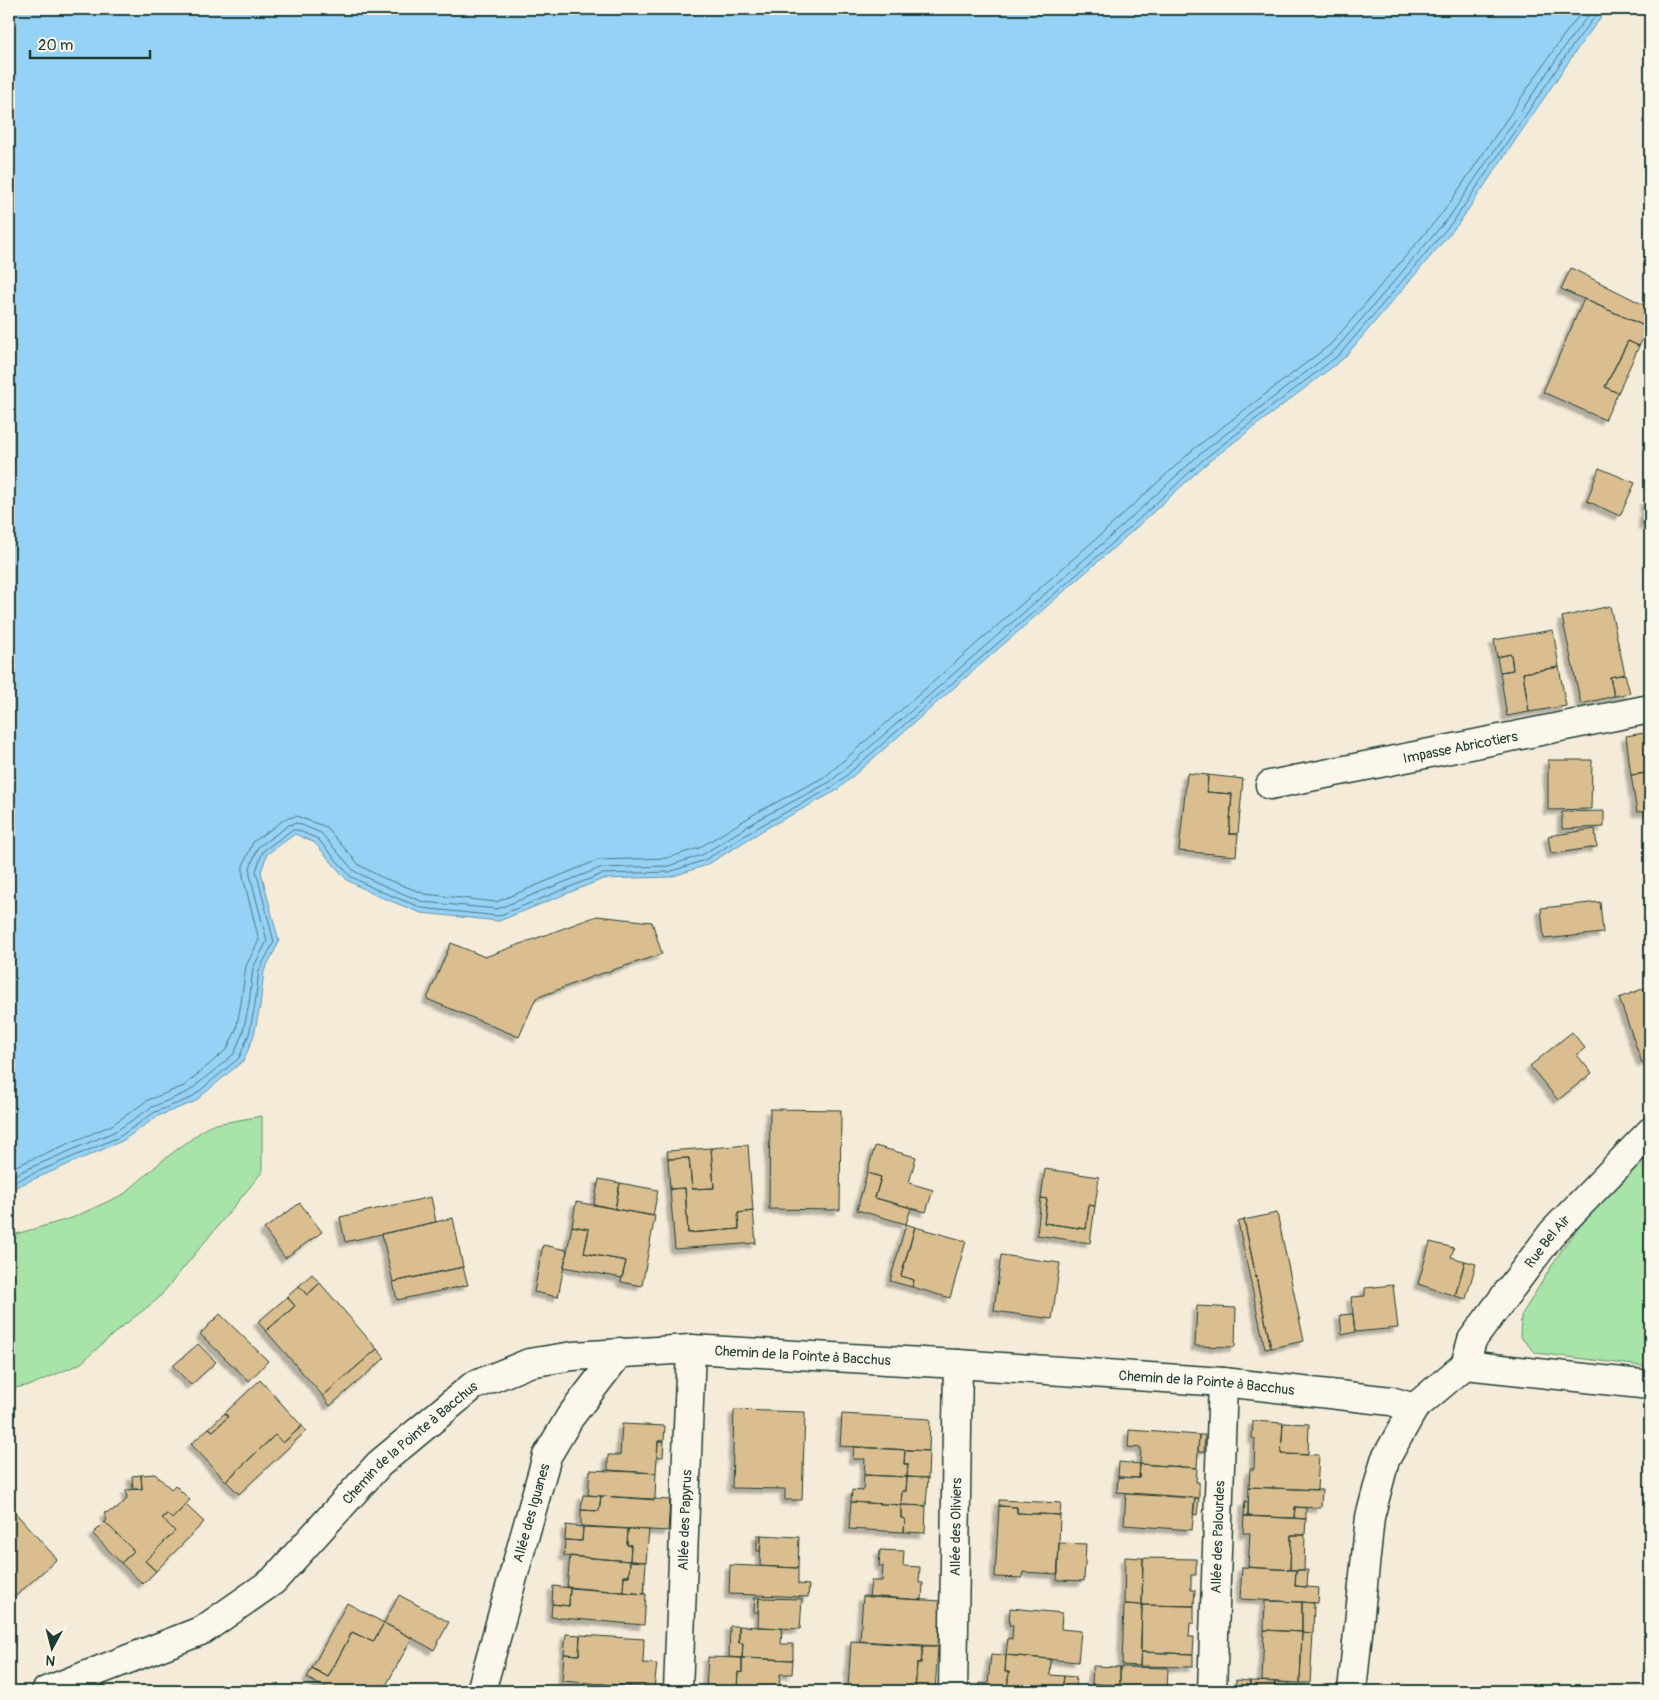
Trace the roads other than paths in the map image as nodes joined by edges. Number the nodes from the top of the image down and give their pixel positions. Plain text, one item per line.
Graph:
1 (1650, 709) edge
2 (1270, 785) dead end
3 (1650, 1132) edge
4 (691, 1350) junction
5 (620, 1352) junction
6 (958, 1364) junction
7 (1465, 1365) junction
8 (1223, 1382) junction
9 (1650, 1385) edge
10 (1414, 1408) junction
11 (46, 1691) edge
12 (481, 1691) edge
13 (678, 1691) edge
14 (953, 1691) edge
15 (1212, 1691) edge
16 (1352, 1691) edge

1 - 2 street, Impasse Abricotiers
3 - 7 street, Rue Bel Air
4 - 5 street, Chemin de la Pointe à Bacchus
4 - 6 street, Chemin de la Pointe à Bacchus
4 - 13 street, Allée des Papyrus
5 - 11 street, Chemin de la Pointe à Bacchus
5 - 12 street, Allée des Iguanes
6 - 8 street, Chemin de la Pointe à Bacchus
6 - 14 street, Allée des Oliviers
7 - 9 street
7 - 10 street
8 - 10 street, Chemin de la Pointe à Bacchus
8 - 15 street, Allée des Palourdes
10 - 16 street

